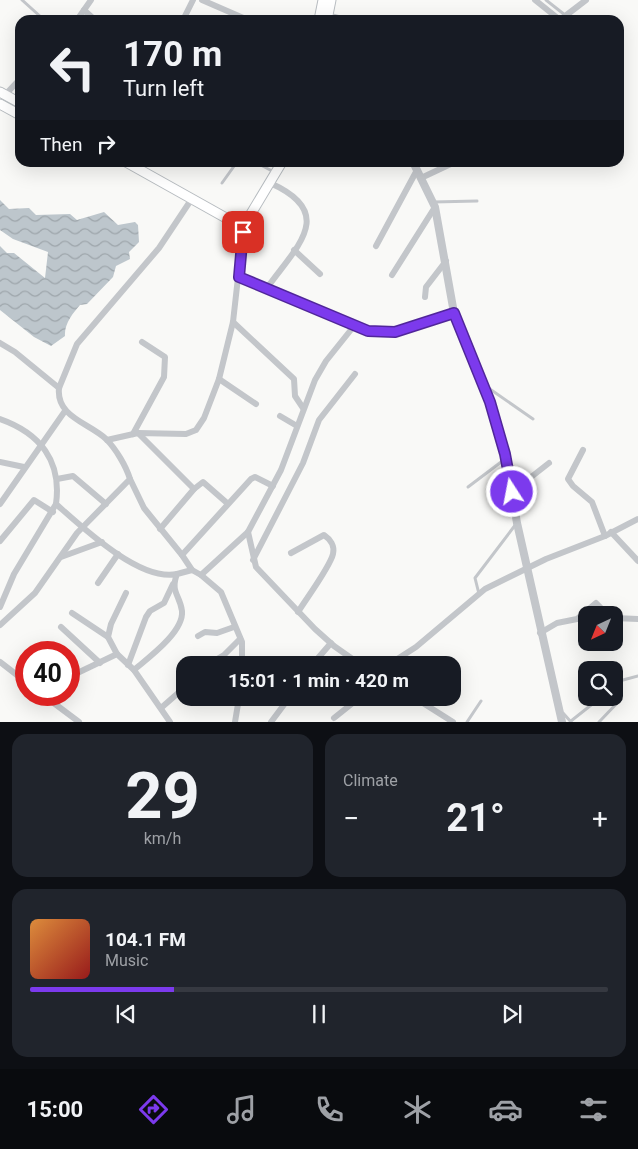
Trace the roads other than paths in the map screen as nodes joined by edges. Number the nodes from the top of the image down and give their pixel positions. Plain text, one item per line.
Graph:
1 (22, 0) edge
2 (91, 0) edge
3 (194, 0) edge
4 (202, 0) edge
5 (323, 0) edge
6 (331, 0) edge
7 (535, 0) edge
8 (546, 0) edge
9 (586, 0) edge
10 (84, 10) junction
11 (39, 15) edge
12 (80, 15) edge
13 (90, 15) edge
14 (186, 15) edge
15 (236, 15) edge
16 (324, 15) edge
17 (324, 15) edge
18 (558, 15) edge
19 (559, 15) edge
20 (566, 15) edge
21 (15, 83) edge
22 (2, 94) edge
23 (15, 100) edge
24 (0, 104) edge
25 (15, 112) edge
26 (135, 167) edge
27 (142, 167) edge
28 (233, 167) edge
29 (261, 167) edge
30 (276, 167) edge
31 (279, 167) edge
32 (415, 167) edge
33 (416, 167) edge
34 (444, 167) edge
35 (140, 170) junction
36 (273, 178) junction
37 (421, 178) junction
38 (222, 183) dead end
39 (191, 200) junction
40 (477, 201) dead end
41 (434, 204) junction
42 (246, 222) junction
43 (235, 223) junction
44 (243, 232) junction
45 (376, 246) dead end
46 (294, 250) junction
47 (446, 262) junction
48 (320, 274) dead end
49 (392, 275) dead end
50 (239, 277) junction
51 (267, 288) junction
52 (425, 297) dead end
53 (454, 313) junction
54 (233, 322) junction
55 (354, 326) junction
56 (142, 342) dead end
57 (0, 343) edge
58 (355, 374) dead end
59 (219, 379) junction
60 (483, 384) junction
61 (59, 388) junction
62 (256, 404) dead end
63 (303, 408) junction
64 (65, 411) junction
65 (280, 416) dead end
66 (0, 419) edge
67 (533, 419) dead end
68 (297, 426) junction
69 (135, 434) junction
70 (107, 440) junction
71 (42, 444) junction
72 (583, 450) dead end
73 (506, 459) junction
74 (0, 462) edge
75 (549, 464) dead end
76 (24, 467) junction
77 (57, 479) junction
78 (130, 479) junction
79 (273, 486) junction
80 (468, 487) dead end
81 (194, 489) junction
82 (512, 492) junction
83 (0, 504) edge
84 (56, 504) junction
85 (106, 504) junction
86 (227, 504) junction
87 (53, 512) junction
88 (638, 519) edge
89 (516, 523) junction
90 (82, 527) junction
91 (160, 529) junction
92 (248, 532) junction
93 (608, 534) junction
94 (1, 537) edge
95 (102, 542) junction
96 (291, 553) dead end
97 (118, 554) junction
98 (182, 555) junction
99 (60, 557) junction
100 (252, 560) junction
101 (638, 561) edge
102 (527, 568) junction
103 (192, 570) junction
104 (177, 574) junction
105 (201, 575) junction
106 (98, 582) dead end
107 (173, 584) junction
108 (126, 593) dead end
109 (480, 594) junction
110 (0, 606) edge
111 (298, 612) junction
112 (72, 613) dead end
113 (623, 618) edge
114 (578, 619) edge
115 (638, 619) edge
116 (0, 624) edge
117 (61, 627) dead end
118 (234, 627) junction
119 (540, 633) junction
120 (108, 636) junction
121 (198, 636) dead end
122 (240, 639) junction
123 (331, 643) junction
124 (117, 654) junction
125 (222, 656) edge
126 (241, 656) edge
127 (320, 656) edge
128 (349, 656) edge
129 (402, 656) edge
130 (0, 662) edge
131 (100, 663) junction
132 (128, 665) junction
133 (134, 670) junction
134 (80, 672) edge
135 (15, 674) edge
136 (638, 676) edge
137 (623, 680) edge
138 (176, 695) edge
139 (481, 702) dead end
140 (57, 706) edge
141 (237, 706) edge
142 (283, 706) edge
143 (349, 706) edge
144 (428, 706) edge
145 (590, 706) edge
146 (614, 706) edge
147 (161, 708) junction
148 (559, 710) junction
149 (334, 718) dead end
150 (571, 721) edge
151 (78, 722) edge
152 (170, 722) edge
153 (235, 722) edge
154 (272, 722) edge
155 (453, 722) edge
156 (467, 722) edge
157 (562, 722) edge
158 (599, 722) edge

1 - 11 lane
2 - 10 street
3 - 14 street
4 - 15 street
5 - 16 main road
6 - 17 main road
7 - 18 street
8 - 19 lane
9 - 20 street
10 - 12 street
10 - 13 street
21 - 22 street
22 - 23 main road
24 - 25 main road
26 - 35 main road
27 - 35 street
28 - 38 lane
29 - 36 lane
30 - 36 main road
31 - 36 main road
32 - 45 street
33 - 37 street
34 - 37 street
35 - 39 main road
36 - 42 main road
36 - 46 street
37 - 41 street
39 - 43 main road
39 - 61 street
40 - 41 lane
41 - 47 street
41 - 49 street
42 - 43 main road
42 - 44 main road
43 - 44 main road
44 - 50 street
46 - 48 street
46 - 51 street
47 - 52 street
47 - 53 street
50 - 51 street
50 - 54 street
51 - 55 street
53 - 55 street
53 - 60 street
54 - 59 street
54 - 63 street
55 - 63 street
56 - 69 street
57 - 61 street
58 - 100 street
59 - 62 street
59 - 69 street
60 - 67 lane
60 - 73 street
61 - 64 street
63 - 68 street
64 - 70 street
64 - 71 street
65 - 68 street
66 - 71 street
68 - 79 street
69 - 70 street
69 - 81 street
70 - 78 street
71 - 76 street
71 - 77 street
72 - 93 street
73 - 80 lane
73 - 82 street
74 - 76 street
75 - 82 street
76 - 83 street
77 - 84 street
77 - 85 street
78 - 85 street
78 - 91 street
79 - 86 street
79 - 92 street
81 - 86 street
81 - 91 street
82 - 89 street
84 - 87 street
84 - 90 street
85 - 90 street
86 - 98 street
87 - 94 street
87 - 110 street
88 - 93 street
89 - 102 street
89 - 109 lane
90 - 95 street
90 - 99 street
91 - 98 street
92 - 100 street
92 - 105 street
93 - 101 street
93 - 102 street
95 - 97 street
95 - 99 street
96 - 111 street
97 - 104 street
97 - 106 street
98 - 103 street
99 - 116 street
100 - 111 street
102 - 109 street
102 - 119 street
103 - 104 street
103 - 105 street
104 - 107 street
105 - 118 street
107 - 132 street
107 - 133 street
108 - 120 street
109 - 129 street
111 - 123 street
112 - 120 street
113 - 115 street
114 - 119 street
117 - 131 street
118 - 121 street
118 - 122 street
119 - 148 street
120 - 124 street
122 - 125 street
122 - 126 street
123 - 127 street
123 - 128 street
124 - 131 street
124 - 132 street
130 - 135 street
131 - 134 street
132 - 133 street
133 - 147 street
136 - 137 lane
138 - 147 street
139 - 156 lane
140 - 151 street
141 - 153 street
142 - 154 street
143 - 149 street
144 - 155 street
145 - 150 lane
146 - 158 lane
147 - 152 street
148 - 150 lane
148 - 157 street

